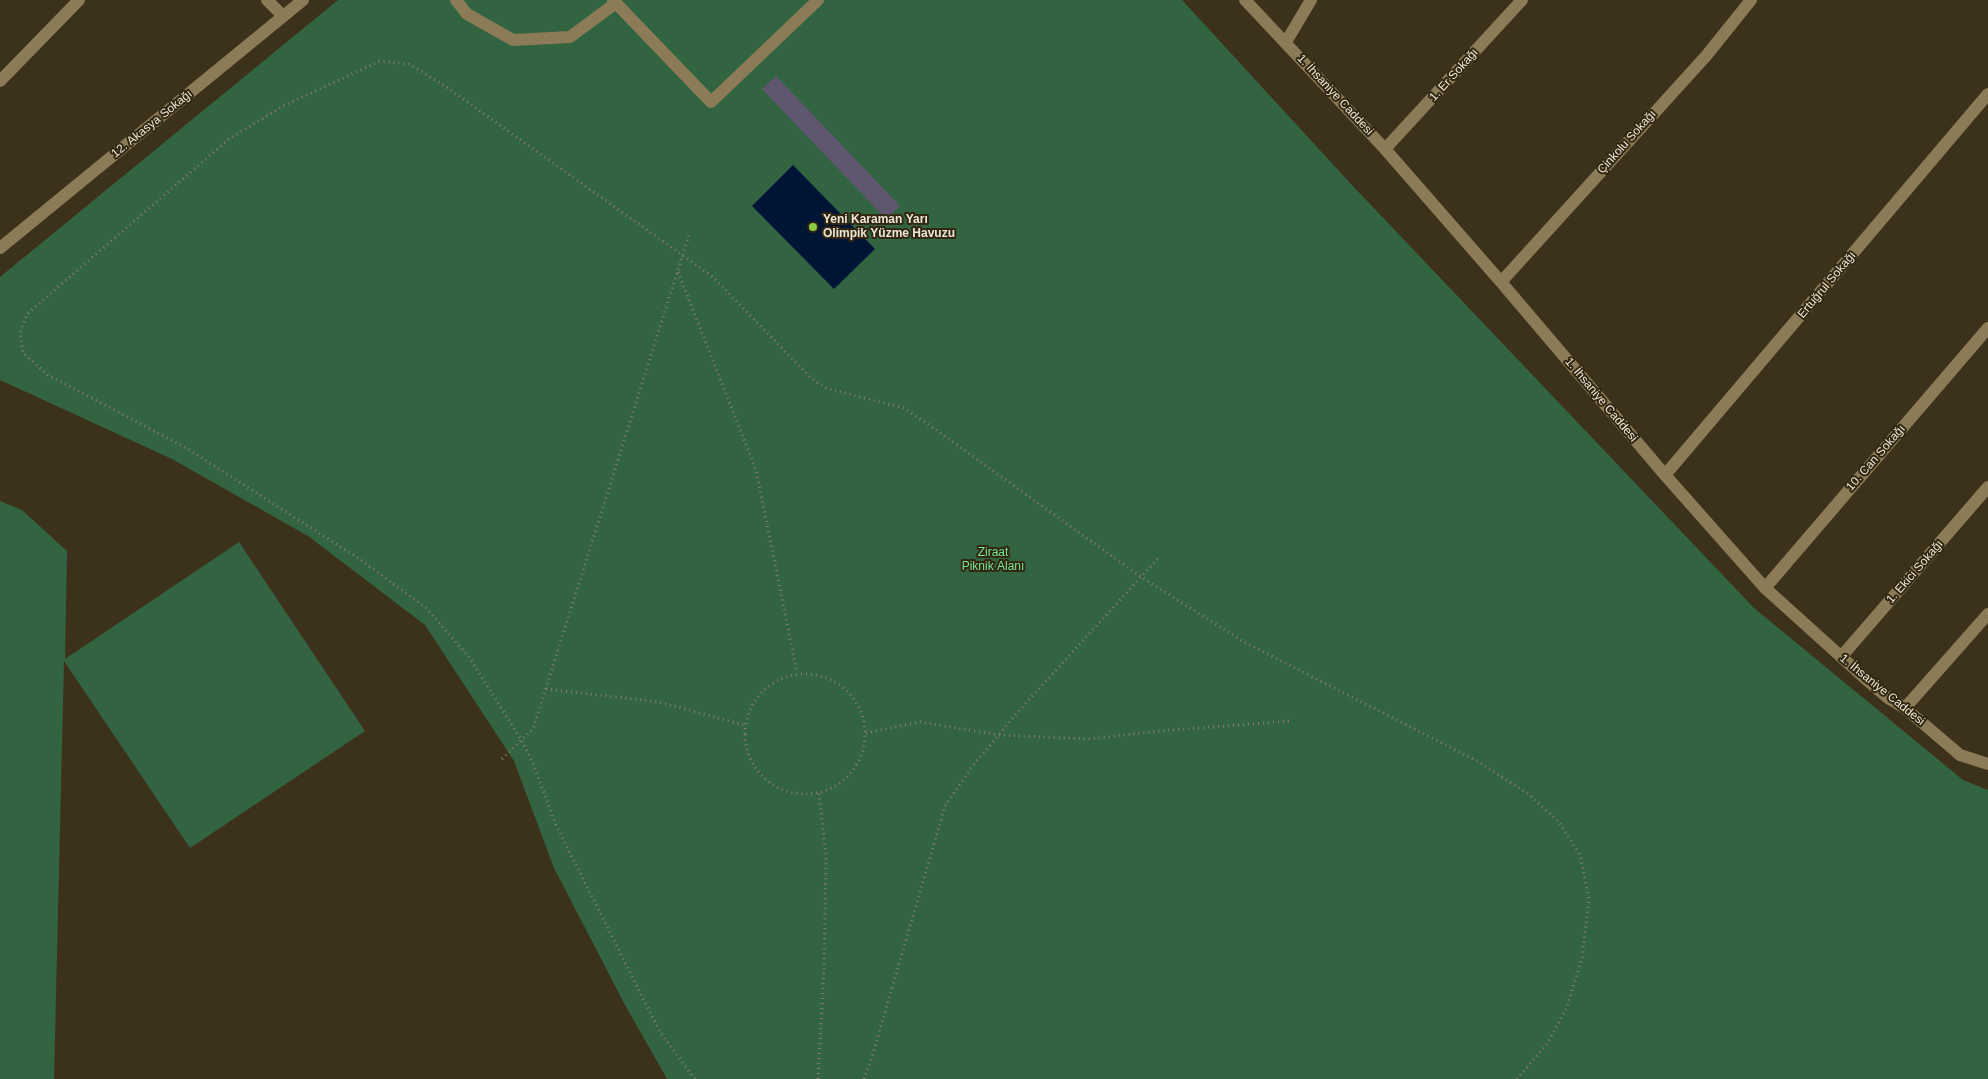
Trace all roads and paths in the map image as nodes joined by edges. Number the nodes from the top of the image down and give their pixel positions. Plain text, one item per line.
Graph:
1 (79, 0) edge
2 (267, 0) edge
3 (304, 0) edge
4 (456, 0) edge
5 (818, 0) edge
6 (1245, 0) edge
7 (1311, 0) edge
8 (1522, 0) edge
9 (1751, 0) edge
10 (614, 1) edge
11 (283, 16) junction
12 (1286, 42) junction
13 (0, 81) edge
14 (1988, 94) edge
15 (1385, 149) junction
16 (689, 236) dead end
17 (0, 248) edge
18 (683, 255) junction
19 (678, 271) junction
20 (1501, 282) junction
21 (1988, 328) edge
22 (1665, 475) junction
23 (1988, 487) edge
24 (1160, 556) dead end
25 (1141, 577) junction
26 (1765, 588) junction
27 (1988, 614) edge
28 (1841, 657) junction
29 (797, 673) junction
30 (546, 689) junction
31 (1905, 708) junction
32 (1291, 721) dead end
33 (744, 725) junction
34 (866, 733) junction
35 (999, 735) junction
36 (522, 741) junction
37 (502, 760) dead end
38 (1988, 764) edge
39 (819, 793) junction
40 (695, 1079) edge
41 (818, 1079) edge
42 (864, 1079) edge
43 (1517, 1079) edge

1 - 13 street
2 - 11 street
3 - 11 street, 12. Akasya Sokağı
4 - 10 street
5 - 10 street
6 - 12 street, 1. İhsaniye Caddesi
7 - 12 street
8 - 15 street, 1. Er Sokağı
9 - 20 street, Çinkolu Sokağı
11 - 17 street, 12. Akasya Sokağı
12 - 15 street, 1. İhsaniye Caddesi
14 - 22 street, Ertuğrul Sokağı
15 - 20 street, 1. İhsaniye Caddesi
16 - 18 path
18 - 19 path
18 - 25 path
18 - 36 path
19 - 29 path
19 - 30 path
20 - 22 street, 1. İhsaniye Caddesi
21 - 26 street, 10. Can Sokağı
22 - 26 street, 1. İhsaniye Caddesi
23 - 28 street, 1. Ekici Sokağı
24 - 25 path
25 - 35 path
25 - 43 path
26 - 28 street, 1. İhsaniye Caddesi
27 - 31 street
28 - 31 street, 1. İhsaniye Caddesi
29 - 33 path
29 - 34 path
30 - 33 path
30 - 36 path
31 - 38 street, 1. İhsaniye Caddesi
32 - 35 path
33 - 39 path
34 - 35 path
34 - 39 path
35 - 42 path
36 - 37 path
36 - 40 path
39 - 41 path

